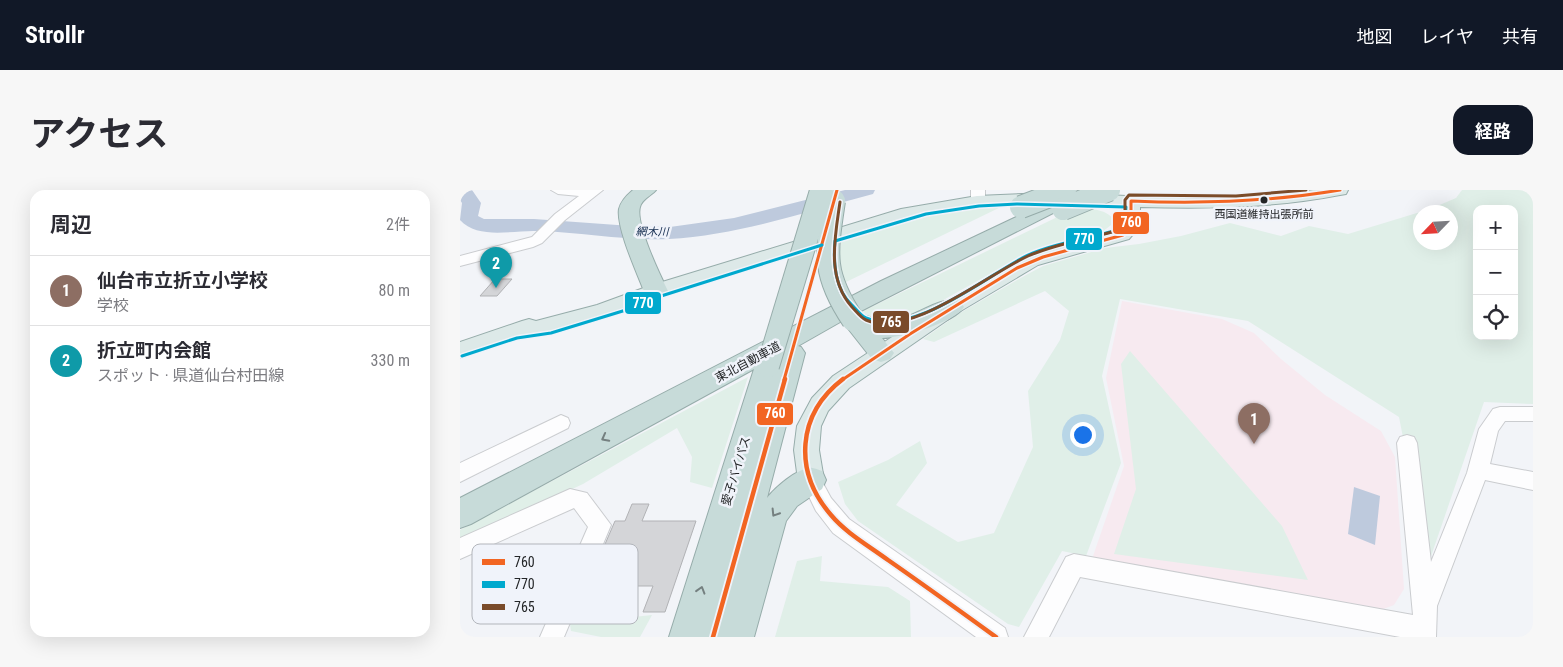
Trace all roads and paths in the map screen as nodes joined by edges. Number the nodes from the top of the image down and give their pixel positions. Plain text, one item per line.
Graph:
1 (558, 190) edge
2 (646, 190) edge
3 (658, 190) edge
4 (1093, 190) edge
5 (1109, 190) edge
6 (1340, 190) edge
7 (593, 192) edge
8 (822, 193) edge
9 (978, 195) edge
10 (1058, 199) edge
11 (1132, 201) junction
12 (635, 222) junction
13 (541, 236) joint
14 (466, 260) edge
15 (460, 271) edge
16 (656, 291) junction
17 (952, 307) junction
18 (853, 320) junction
19 (460, 350) edge
20 (881, 353) junction
21 (780, 360) junction
22 (1533, 414) edge
23 (561, 422) dead end
24 (1407, 443) dead end
25 (1478, 470) junction
26 (460, 473) edge
27 (811, 480) junction
28 (1533, 481) edge
29 (460, 493) edge
30 (460, 514) edge
31 (592, 544) edge
32 (460, 549) edge
33 (558, 624) edge
34 (1423, 624) edge
35 (552, 637) edge
36 (687, 637) edge
37 (714, 637) edge
38 (736, 637) edge
39 (996, 637) edge
40 (1036, 637) edge

1 - 7 street
2 - 12 highway
3 - 12 highway
4 - 10 highway
5 - 10 highway, bridge
6 - 11 main road
7 - 13 street
8 - 18 highway, bridge
8 - 21 highway, 愛子バイパス, bridge
8 - 21 highway, 愛子バイパス, bridge
9 - 11 main road
9 - 16 main road
10 - 29 highway, 東北自動車道, bridge
10 -> 30 highway, 東北自動車道
11 - 17 main road
12 - 16 highway
13 - 14 street
14 - 15 street
16 - 19 main road
17 - 18 highway
17 - 20 main road
18 - 20 highway
20 - 27 main road
36 -> 21 highway, 愛子バイパス
21 - 37 highway, 愛子バイパス
22 - 25 street
23 - 26 street
24 - 34 street
25 - 28 street
25 - 34 street
27 -> 38 highway
27 - 39 street
31 - 32 street
33 - 35 street
34 - 40 street

